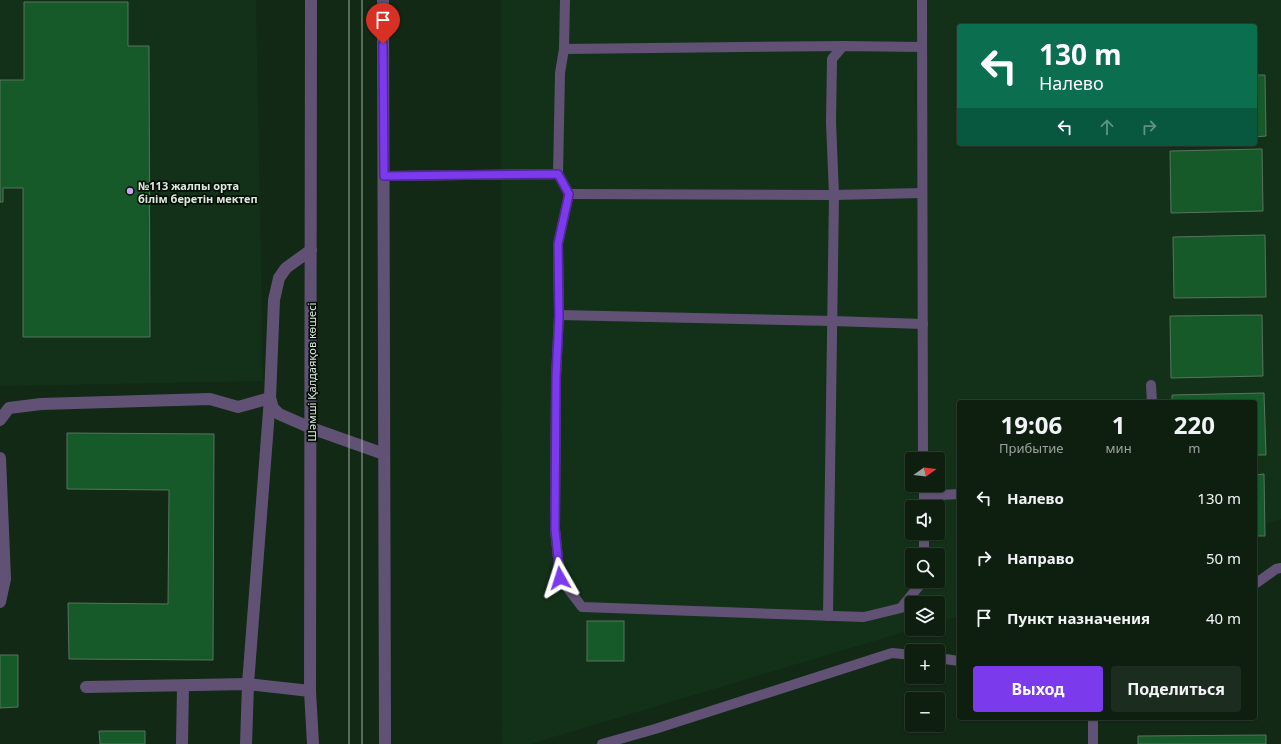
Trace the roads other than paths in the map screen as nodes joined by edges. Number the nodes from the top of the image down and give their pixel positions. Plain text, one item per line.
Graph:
1 (311, 0) edge
2 (383, 0) edge
3 (565, 0) edge
4 (922, 0) edge
5 (843, 46) junction
6 (922, 47) junction
7 (564, 50) junction
8 (558, 174) junction
9 (384, 176) junction
10 (922, 193) junction
11 (569, 194) junction
12 (834, 195) junction
13 (311, 250) junction
14 (559, 316) junction
15 (833, 320) junction
16 (923, 324) junction
17 (1151, 385) dead end
18 (270, 398) junction
19 (1152, 400) edge
20 (0, 420) edge
21 (311, 428) junction
22 (923, 452) edge
23 (384, 454) junction
24 (0, 458) edge
25 (924, 492) edge
26 (957, 494) edge
27 (924, 496) junction
28 (924, 500) edge
29 (1281, 568) edge
30 (1257, 582) edge
31 (917, 588) edge
32 (0, 602) edge
33 (828, 616) junction
34 (905, 654) edge
35 (945, 659) edge
36 (957, 661) edge
37 (248, 684) junction
38 (183, 686) junction
39 (86, 687) dead end
40 (310, 691) junction
41 (1093, 720) edge
42 (182, 744) edge
43 (246, 744) edge
44 (313, 744) edge
45 (386, 744) edge
46 (602, 744) edge
47 (1093, 744) edge

1 - 13 street, Шәмші Қалдаяқов көшесі
2 - 9 street
3 - 7 lane
4 - 6 lane
5 - 6 lane
5 - 7 lane
5 - 12 lane
6 - 10 lane
7 - 8 lane
8 - 9 lane
8 - 11 lane
9 - 23 street
10 - 12 lane
10 - 16 lane
11 - 12 lane
11 - 14 lane
12 - 15 lane
13 - 18 street
13 - 21 street, Шәмші Қалдаяқов көшесі
14 - 15 lane
14 - 33 lane
15 - 16 lane
15 - 33 lane
16 - 22 lane
17 - 19 lane
18 - 20 street
18 - 21 street
18 - 37 street
21 - 23 street
21 - 40 street, Шәмші Қалдаяқов көшесі
23 - 45 street
24 - 32 street
25 - 27 lane
26 - 27 lane
27 - 28 lane
29 - 30 lane
31 - 33 lane
34 - 46 lane
35 - 36 lane
37 - 38 street
37 - 40 street
37 - 43 street
38 - 39 street
38 - 42 street
40 - 44 street, Шәмші Қалдаяқов көшесі
41 - 47 lane

